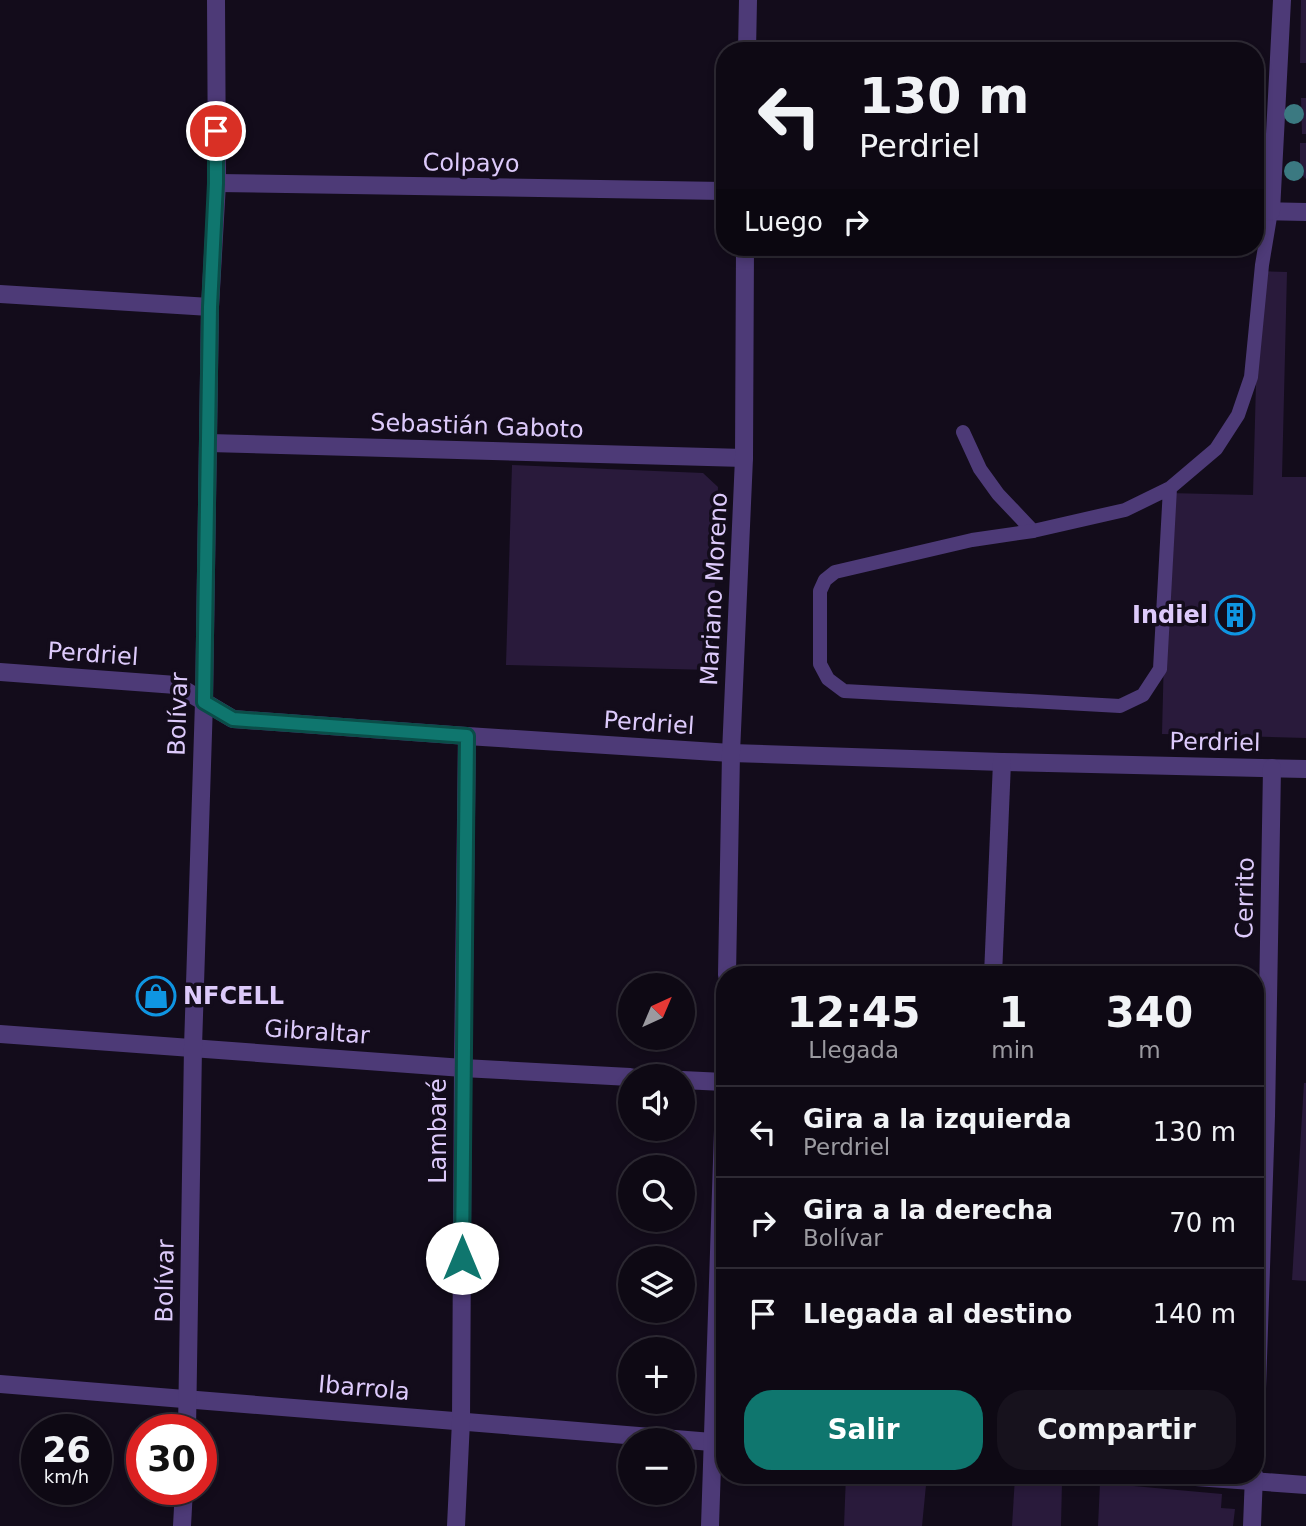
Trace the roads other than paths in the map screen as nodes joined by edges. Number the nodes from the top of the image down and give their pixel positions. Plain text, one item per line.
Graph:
1 (216, 0) edge
2 (748, 0) edge
3 (1282, 0) edge
4 (747, 42) edge
5 (216, 183) junction
6 (716, 191) edge
7 (1264, 200) edge
8 (1264, 211) edge
9 (1306, 212) edge
10 (745, 256) edge
11 (1262, 256) edge
12 (0, 293) edge
13 (210, 307) junction
14 (963, 432) dead end
15 (209, 443) junction
16 (744, 458) junction
17 (1170, 488) junction
18 (1032, 531) junction
19 (0, 672) edge
20 (204, 702) junction
21 (467, 736) junction
22 (731, 752) junction
23 (1002, 762) junction
24 (1272, 768) junction
25 (1306, 769) edge
26 (727, 966) edge
27 (993, 966) edge
28 (1264, 1021) edge
29 (0, 1034) edge
30 (193, 1047) junction
31 (463, 1068) junction
32 (618, 1076) edge
33 (695, 1081) edge
34 (716, 1082) edge
35 (0, 1384) edge
36 (188, 1398) junction
37 (188, 1414) edge
38 (461, 1421) junction
39 (716, 1443) edge
40 (716, 1464) edge
41 (1264, 1479) edge
42 (1254, 1484) edge
43 (1306, 1485) edge
44 (183, 1505) edge
45 (182, 1526) edge
46 (456, 1526) edge
47 (710, 1526) edge
48 (1252, 1526) edge

1 - 5 street, Bolívar
2 - 4 street
3 - 7 street
5 - 6 street, Colpayo
5 - 13 street, Bolívar
8 - 9 street
10 - 16 street, Mariano Moreno
11 - 17 lane
12 - 13 street
13 - 15 street, Bolívar
14 - 18 lane
15 - 16 street, Sebastián Gaboto
15 - 20 street, Bolívar
16 - 22 street, Mariano Moreno
17 - 18 lane
17 - 18 lane
19 - 20 street, Perdriel
20 - 21 street, Perdriel
20 - 30 street, Bolívar
21 - 22 street, Perdriel
21 - 31 street, Lambaré
22 - 23 street, Perdriel
22 - 26 street, Mariano Moreno
23 - 24 street, Perdriel
23 - 27 street
24 - 25 street, Perdriel
24 - 28 street, Cerrito
29 - 30 street, Gibraltar
30 - 31 street, Gibraltar
30 - 36 street, Bolívar
31 - 32 street, Gibraltar
31 - 38 street, Lambaré
33 - 34 street
35 - 36 street, Ibarrola
36 - 37 street, Bolívar
36 - 38 street, Ibarrola
38 - 39 street, Ibarrola
38 - 46 street, Lambaré
40 - 47 street
41 - 43 street
42 - 48 street
44 - 45 street

